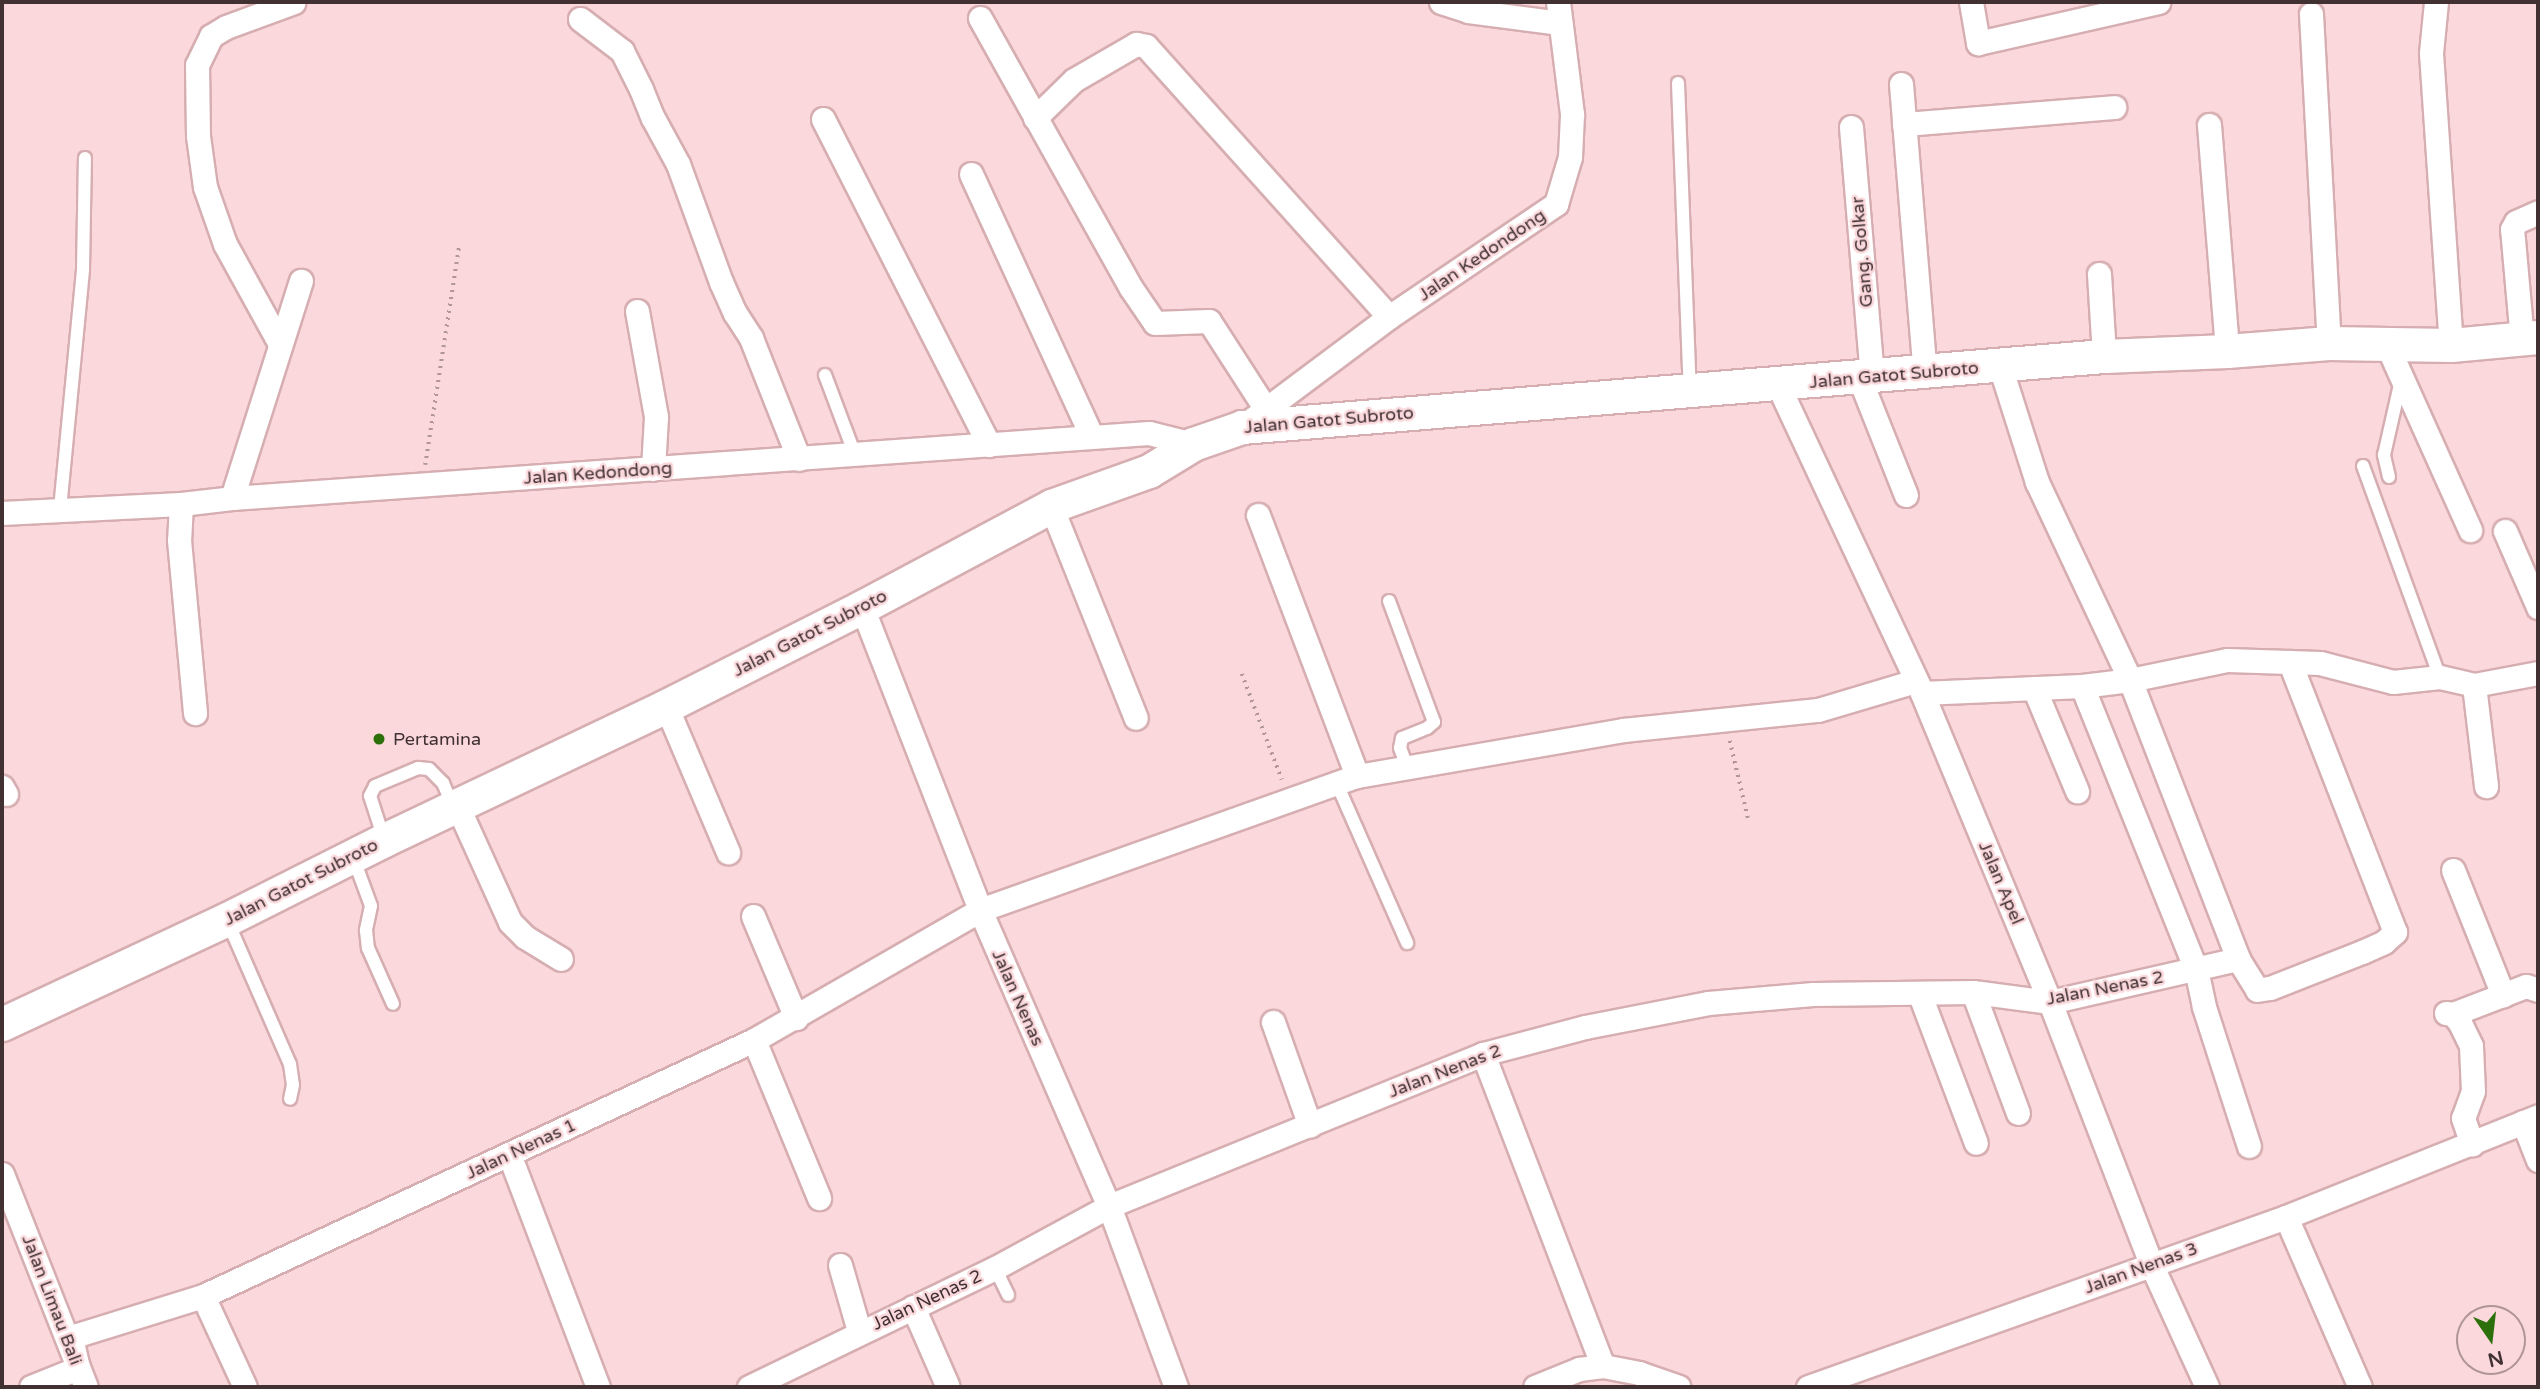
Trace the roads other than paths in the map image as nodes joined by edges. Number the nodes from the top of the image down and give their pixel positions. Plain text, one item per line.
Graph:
1 (294, 2) edge
2 (1441, 2) edge
3 (1971, 2) edge
4 (2158, 2) edge
5 (2436, 2) edge
6 (1559, 12) edge
7 (2311, 14) dead end
8 (980, 18) dead end
9 (580, 19) dead end
10 (1678, 83) dead end
11 (1901, 84) dead end
12 (2114, 107) dead end
13 (1035, 118) junction
14 (823, 119) dead end
15 (1904, 124) junction
16 (2209, 125) dead end
17 (1851, 127) dead end
18 (85, 158) dead end
19 (971, 174) dead end
20 (2538, 212) edge
21 (2099, 274) dead end
22 (301, 281) dead end
23 (637, 311) dead end
24 (1389, 317) junction
25 (2530, 339) edge
26 (2329, 343) junction
27 (280, 344) junction
28 (2387, 345) junction
29 (2451, 345) junction
30 (2227, 351) junction
31 (2104, 356) junction
32 (2000, 366) junction
33 (1925, 373) junction
34 (825, 375) dead end
35 (1866, 376) junction
36 (2401, 379) junction
37 (1778, 385) junction
38 (1690, 391) junction
39 (1253, 417) junction
40 (1092, 437) junction
41 (1193, 444) junction
42 (989, 445) junction
43 (855, 455) junction
44 (799, 459) junction
45 (2363, 466) dead end
46 (653, 469) junction
47 (2389, 477) dead end
48 (1906, 495) dead end
49 (232, 498) junction
50 (181, 504) junction
51 (1051, 506) junction
52 (60, 509) junction
53 (2, 513) edge
54 (1258, 515) dead end
55 (2470, 530) dead end
56 (2505, 531) dead end
57 (1389, 601) dead end
58 (862, 607) junction
59 (2538, 607) edge
60 (2290, 662) junction
61 (2538, 673) edge
62 (2440, 677) junction
63 (2130, 680) junction
64 (2474, 685) junction
65 (2081, 686) junction
66 (1918, 687) junction
67 (2034, 688) junction
68 (666, 706) junction
69 (195, 713) dead end
70 (1136, 718) dead end
71 (1407, 766) junction
72 (1347, 780) junction
73 (2486, 786) dead end
74 (2077, 790) dead end
75 (455, 806) junction
76 (384, 839) junction
77 (728, 852) dead end
78 (352, 856) junction
79 (2453, 870) dead end
80 (980, 911) junction
81 (753, 916) dead end
82 (227, 919) junction
83 (1407, 943) dead end
84 (561, 959) dead end
85 (2238, 959) junction
86 (2196, 969) junction
87 (2538, 990) edge
88 (1973, 992) junction
89 (1920, 995) junction
90 (2503, 995) junction
91 (2050, 1002) junction
92 (393, 1004) dead end
93 (796, 1018) junction
94 (1273, 1022) dead end
95 (2, 1024) edge
96 (754, 1040) junction
97 (1483, 1054) junction
98 (290, 1099) dead end
99 (2018, 1112) dead end
100 (2531, 1119) edge
101 (1310, 1126) junction
102 (1976, 1143) dead end
103 (2472, 1143) junction
104 (2249, 1146) dead end
105 (509, 1154) junction
106 (2538, 1160) edge
107 (2, 1174) edge
108 (819, 1198) dead end
109 (1109, 1206) junction
110 (2286, 1217) junction
111 (2151, 1264) junction
112 (840, 1265) dead end
113 (995, 1268) junction
114 (203, 1296) junction
115 (1008, 1296) dead end
116 (913, 1307) junction
117 (859, 1331) junction
118 (1603, 1366) junction
119 (82, 1378) edge
120 (31, 1387) edge
121 (246, 1387) edge
122 (598, 1387) edge
123 (750, 1387) edge
124 (948, 1387) edge
125 (1176, 1387) edge
126 (1535, 1387) edge
127 (1679, 1387) edge
128 (1808, 1387) edge
129 (2207, 1387) edge
130 (2360, 1387) edge

1 - 27 street
2 - 6 street
3 - 4 street
5 - 29 street
6 - 24 street, Jalan Kedondong
7 - 26 street
8 - 13 street
9 - 44 street
10 - 38 lane
11 - 15 street
12 - 15 street
13 - 24 street
13 - 39 street
14 - 42 street
15 - 33 street
16 - 30 street
17 - 35 street, Gang. Golkar
18 - 52 lane
19 - 40 street
20 - 25 street
21 - 31 street
22 - 27 street
23 - 46 street
24 - 39 street, Jalan Kedondong
25 - 29 main road, Jalan Gatot Subroto
26 - 28 main road, Jalan Gatot Subroto
26 - 30 main road, Jalan Gatot Subroto
27 - 49 street
28 - 29 main road, Jalan Gatot Subroto
28 - 36 street
30 - 31 main road, Jalan Gatot Subroto
31 - 32 main road, Jalan Gatot Subroto
32 - 33 main road, Jalan Gatot Subroto
32 - 63 street
33 - 35 main road, Jalan Gatot Subroto
34 - 43 lane
35 - 37 main road, Jalan Gatot Subroto
35 - 48 street, Gang. Golkar
36 - 47 lane
36 - 55 street
37 - 38 main road, Jalan Gatot Subroto
37 - 66 street, Jalan Apel
38 - 39 main road, Jalan Gatot Subroto
39 - 41 main road, Jalan Gatot Subroto
40 - 41 street, Jalan Kedondong
40 - 42 street, Jalan Kedondong
41 - 51 main road, Jalan Gatot Subroto
42 - 43 street, Jalan Kedondong
43 - 44 street, Jalan Kedondong
44 - 46 street, Jalan Kedondong
45 - 62 lane
46 - 49 street, Jalan Kedondong
49 - 50 street, Jalan Kedondong
50 - 52 street, Jalan Kedondong
50 - 69 street
51 - 58 main road, Jalan Gatot Subroto
51 - 70 street
52 - 53 street, Jalan Kedondong
54 - 72 street
56 - 59 street
57 - 71 lane
58 - 68 main road, Jalan Gatot Subroto
58 - 80 street, Jalan Nenas
60 - 62 street, Jalan Nenas 1
60 - 63 street, Jalan Nenas 1
60 - 85 street
61 - 64 street
62 - 64 street, Jalan Nenas 1
63 - 65 street, Jalan Nenas 1
63 - 85 street
64 - 73 street
65 - 67 street, Jalan Nenas 1
65 - 86 street
66 - 67 street, Jalan Nenas 1
66 - 71 street, Jalan Nenas 1
66 - 91 street, Jalan Apel
67 - 74 street
68 - 75 main road, Jalan Gatot Subroto
68 - 77 street
71 - 72 street, Jalan Nenas 1
72 - 80 street, Jalan Nenas 1
72 - 83 lane
75 - 76 main road, Jalan Gatot Subroto
75 - 76 lane
75 - 84 street
76 - 78 main road, Jalan Gatot Subroto
78 - 82 main road, Jalan Gatot Subroto
78 - 92 lane
79 - 90 street
80 - 93 street, Jalan Nenas 1
80 - 109 street, Jalan Nenas
81 - 93 street
82 - 95 main road, Jalan Gatot Subroto
82 - 98 lane
85 - 86 street, Jalan Nenas 2
86 - 91 street, Jalan Nenas 2
86 - 104 street
87 - 90 street
88 - 89 street, Jalan Nenas 2
88 - 91 street, Jalan Nenas 2
88 - 99 street
89 - 97 street, Jalan Nenas 2
89 - 102 street
90 - 103 street
91 - 111 street, Jalan Apel
93 - 96 street, Jalan Nenas 1
94 - 101 street
96 - 105 street, Jalan Nenas 1
96 - 108 street
97 - 101 street, Jalan Nenas 2
97 - 118 street
100 - 103 street, Jalan Nenas 3
100 - 106 street
101 - 109 street, Jalan Nenas 2
103 - 110 street, Jalan Nenas 3
105 - 114 street, Jalan Nenas 1
105 - 122 street
107 - 119 street, Jalan Limau Bali
109 - 113 street, Jalan Nenas 2
109 - 125 street, Jalan Nenas
110 - 111 street, Jalan Nenas 3
110 - 130 street
111 - 128 street, Jalan Nenas 3
111 - 129 street, Jalan Apel
112 - 117 street
113 - 115 lane
113 - 116 street, Jalan Nenas 2
114 - 119 street, Jalan Nenas 1
114 - 121 street
116 - 117 street, Jalan Nenas 2
116 - 124 street
117 - 123 street, Jalan Nenas 2
118 - 126 street
118 - 127 street
119 - 120 street

